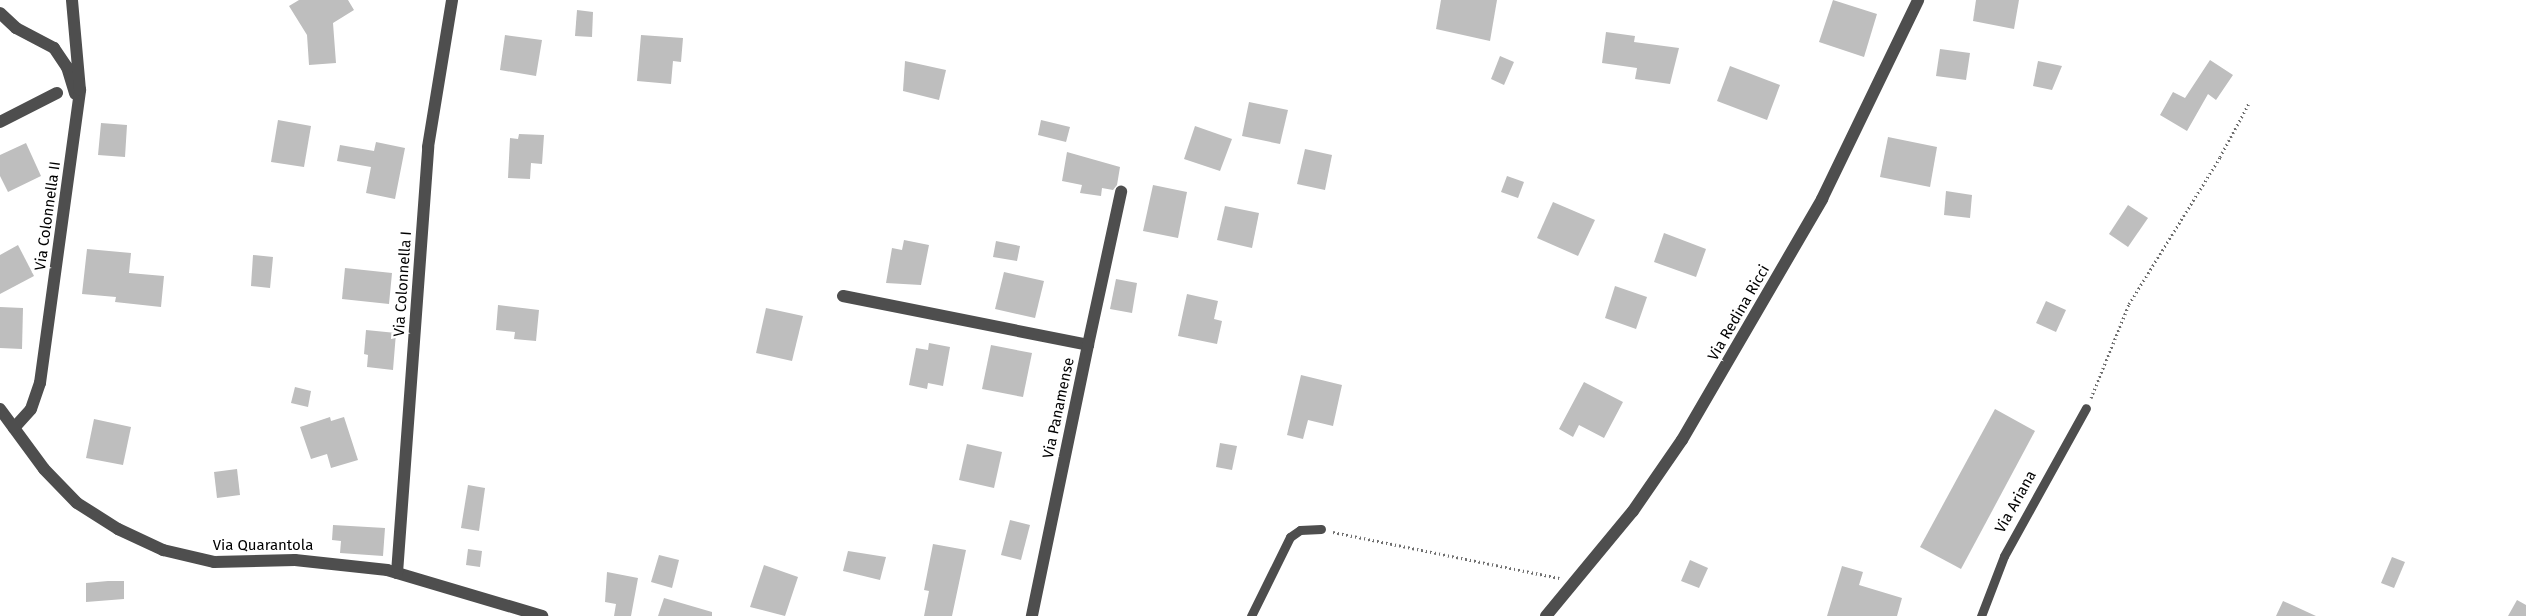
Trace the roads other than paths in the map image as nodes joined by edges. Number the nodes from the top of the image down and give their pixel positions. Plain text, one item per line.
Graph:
1 (72, 0) edge
2 (452, 0) edge
3 (1918, 0) edge
4 (0, 13) edge
5 (57, 93) dead end
6 (78, 104) junction
7 (0, 122) edge
8 (1121, 192) dead end
9 (843, 296) dead end
10 (1088, 345) junction
11 (2086, 408) road end
12 (0, 409) edge
13 (14, 428) junction
14 (1321, 529) road end
15 (397, 573) junction
16 (542, 616) edge
17 (1032, 616) edge
18 (1251, 616) edge
19 (1546, 616) edge
20 (1981, 616) edge

1 - 6 street, Via Colonnella II
2 - 15 street, Via Colonnella I
3 - 19 street, Via Redina Ricci
4 - 6 street
5 - 7 street
6 - 13 street, Via Colonnella II
8 - 10 street
9 - 10 street, Via Panamense
10 - 17 street, Via Panamense
11 - 20 lane, Via Ariana
12 - 13 street, Via Quarantola
13 - 15 street, Via Quarantola
14 - 18 lane
15 - 16 street, Via Quarantola

